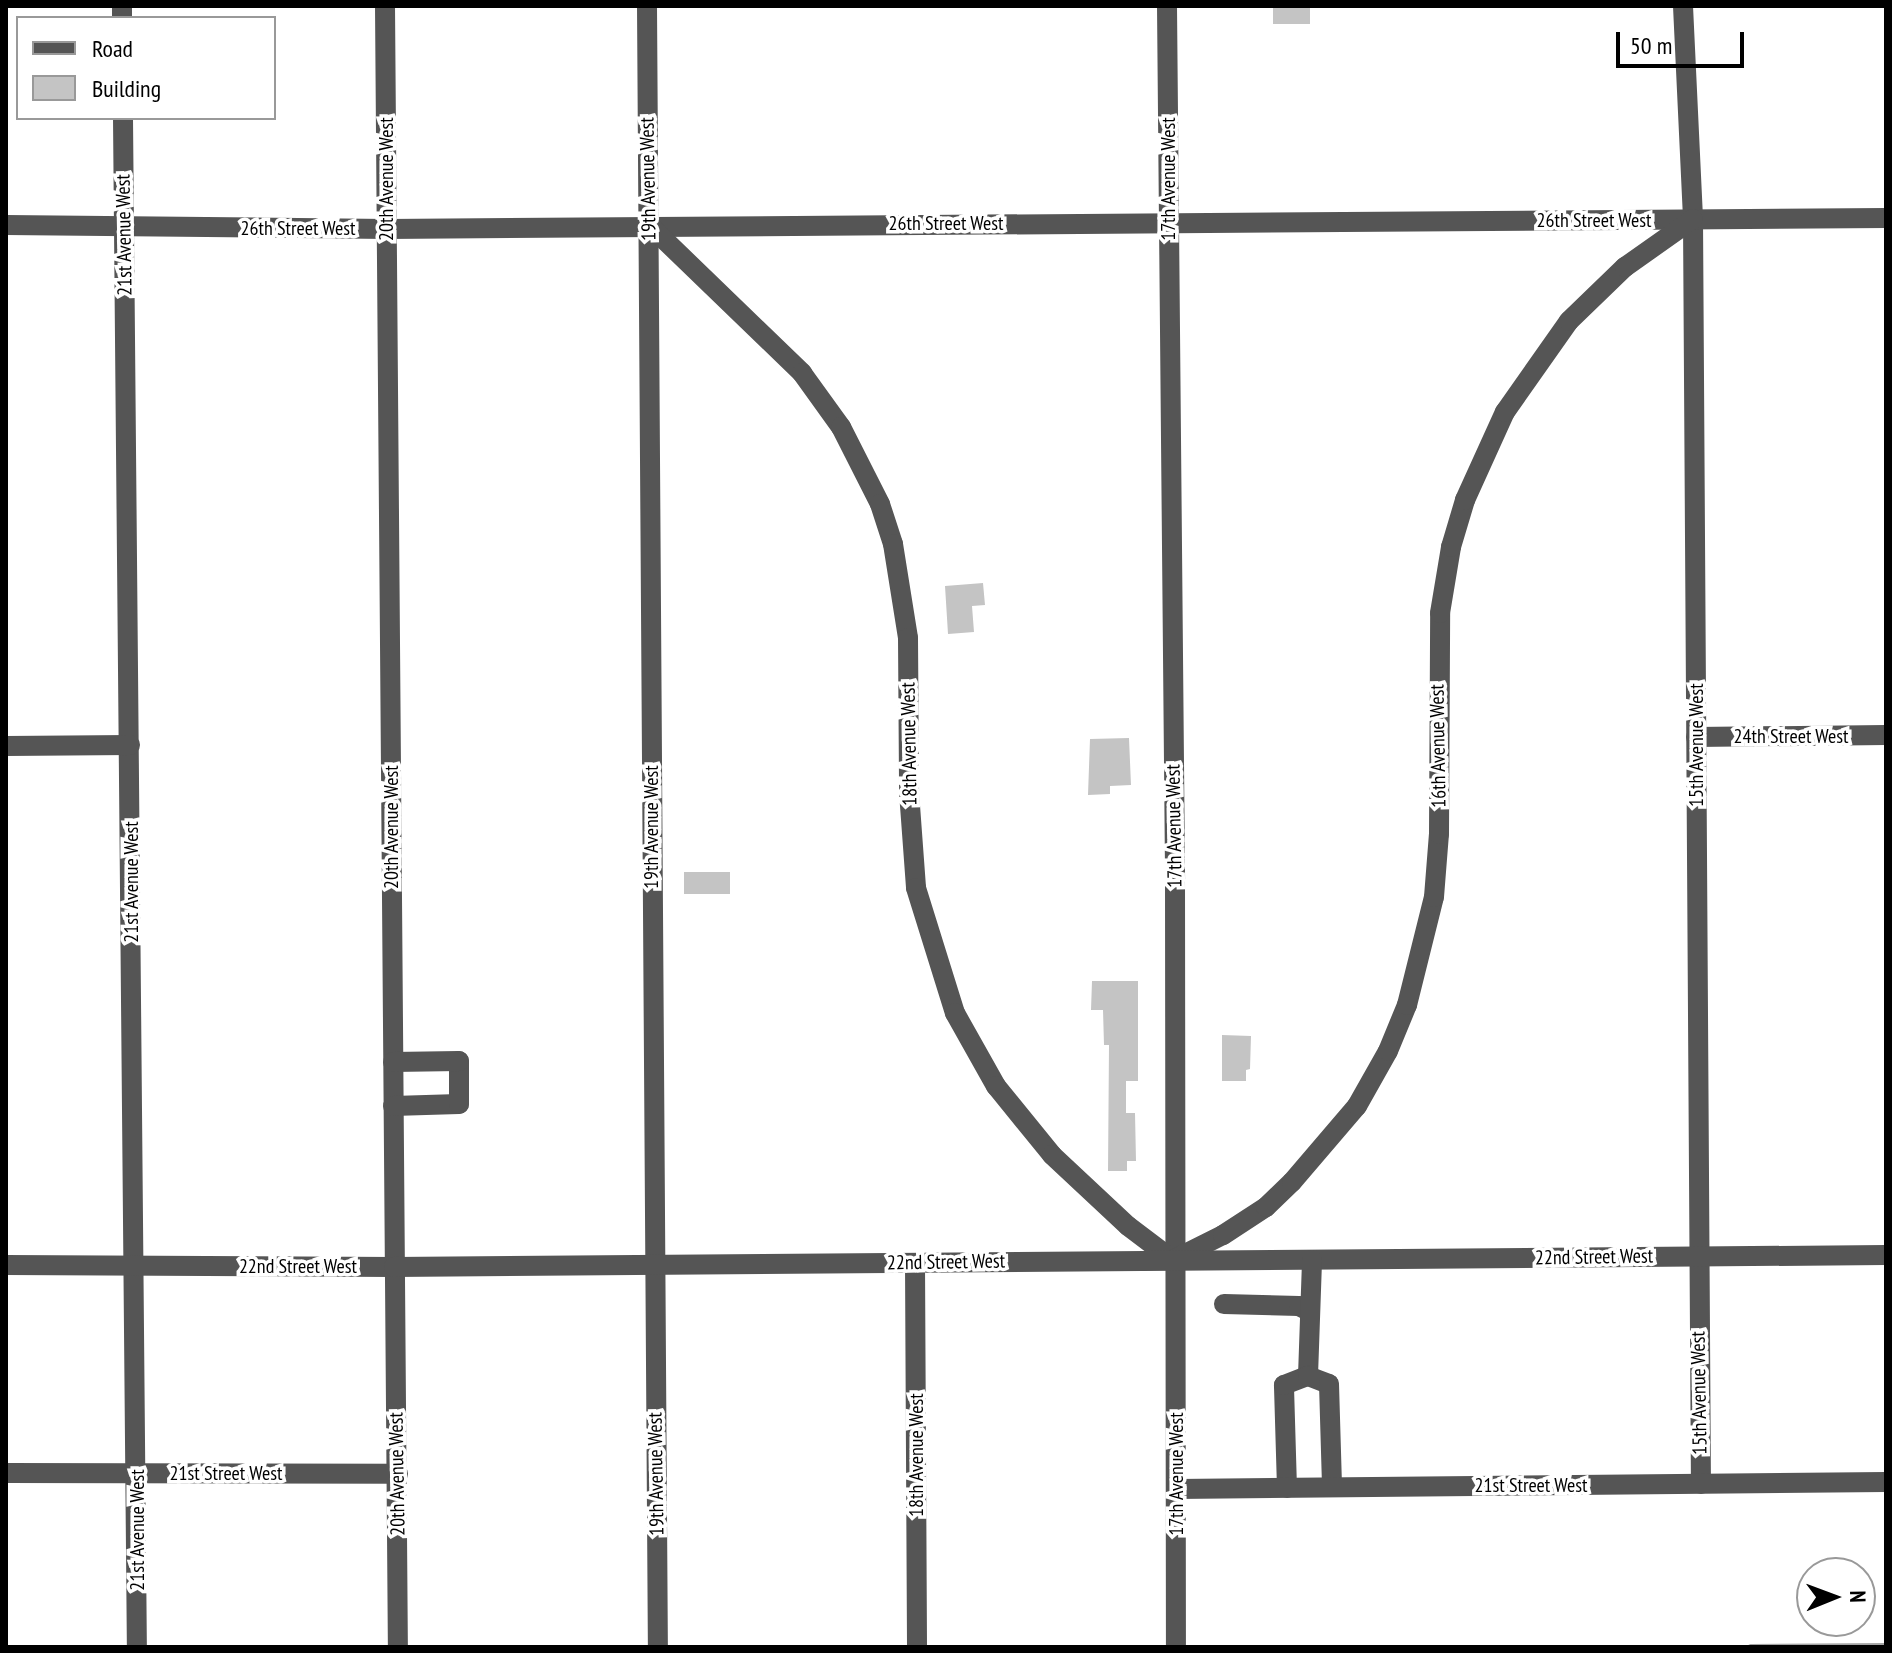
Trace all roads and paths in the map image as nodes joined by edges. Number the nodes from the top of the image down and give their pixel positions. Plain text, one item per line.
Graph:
1 (385, 6) edge
2 (647, 6) edge
3 (1167, 6) edge
4 (1683, 6) edge
5 (123, 120) edge
6 (1886, 218) edge
7 (1693, 219) junction
8 (1168, 222) junction
9 (6, 225) edge
10 (649, 225) junction
11 (124, 227) junction
12 (387, 229) junction
13 (1886, 735) edge
14 (1696, 737) junction
15 (130, 745) junction
16 (6, 746) edge
17 (393, 1062) junction
18 (393, 1106) junction
19 (1886, 1255) edge
20 (1698, 1256) junction
21 (1173, 1260) junction
22 (1312, 1260) junction
23 (915, 1263) junction
24 (653, 1264) junction
25 (6, 1265) edge
26 (133, 1265) junction
27 (394, 1267) junction
28 (1224, 1304) dead end
29 (1309, 1311) junction
30 (1308, 1376) junction
31 (6, 1473) edge
32 (137, 1473) junction
33 (398, 1474) junction
34 (1886, 1482) edge
35 (1701, 1484) junction
36 (1332, 1486) junction
37 (1287, 1488) junction
38 (1177, 1489) junction
39 (137, 1647) edge
40 (398, 1647) edge
41 (658, 1647) edge
42 (917, 1647) edge
43 (1176, 1647) edge

1 - 12 street, 20th Avenue West
2 - 10 street, 19th Avenue West
3 - 8 street, 17th Avenue West
4 - 7 street, 15th Avenue West
5 - 11 street, 21st Avenue West
6 - 7 street, 26th Street West
7 - 8 street, 26th Street West
7 - 14 street, 15th Avenue West
7 - 21 street, 16th Avenue West
8 - 10 street, 26th Street West
8 - 21 street, 17th Avenue West
9 - 11 street, 26th Street West
10 - 12 street, 26th Street West
10 - 21 street, 18th Avenue West
10 - 24 street, 19th Avenue West
11 - 12 street, 26th Street West
11 - 15 street, 21st Avenue West
12 - 17 street, 20th Avenue West
13 - 14 street, 24th Street West
14 - 20 street, 15th Avenue West
15 - 16 street
15 - 26 street, 21st Avenue West
17 - 18 street, 20th Avenue West
17 - 18 street
18 - 27 street, 20th Avenue West
19 - 20 street, 22nd Street West
20 - 22 street, 22nd Street West
20 - 35 street, 15th Avenue West
21 - 22 street, 22nd Street West
21 - 23 street, 22nd Street West
21 - 38 street, 17th Avenue West
22 - 29 street
23 - 24 street, 22nd Street West
23 - 42 street, 18th Avenue West
24 - 27 street, 22nd Street West
24 - 41 street, 19th Avenue West
25 - 26 street, 22nd Street West
26 - 27 street, 22nd Street West
26 - 32 street, 21st Avenue West
27 - 33 street, 20th Avenue West
28 - 29 street
29 - 30 street
30 - 36 street
30 - 37 street
31 - 32 street, 21st Street West
32 - 33 street, 21st Street West
32 - 39 street, 21st Avenue West
33 - 40 street, 20th Avenue West
34 - 35 street, 21st Street West
35 - 36 street, 21st Street West
36 - 37 street, 21st Street West
37 - 38 street, 21st Street West
38 - 43 street, 17th Avenue West

